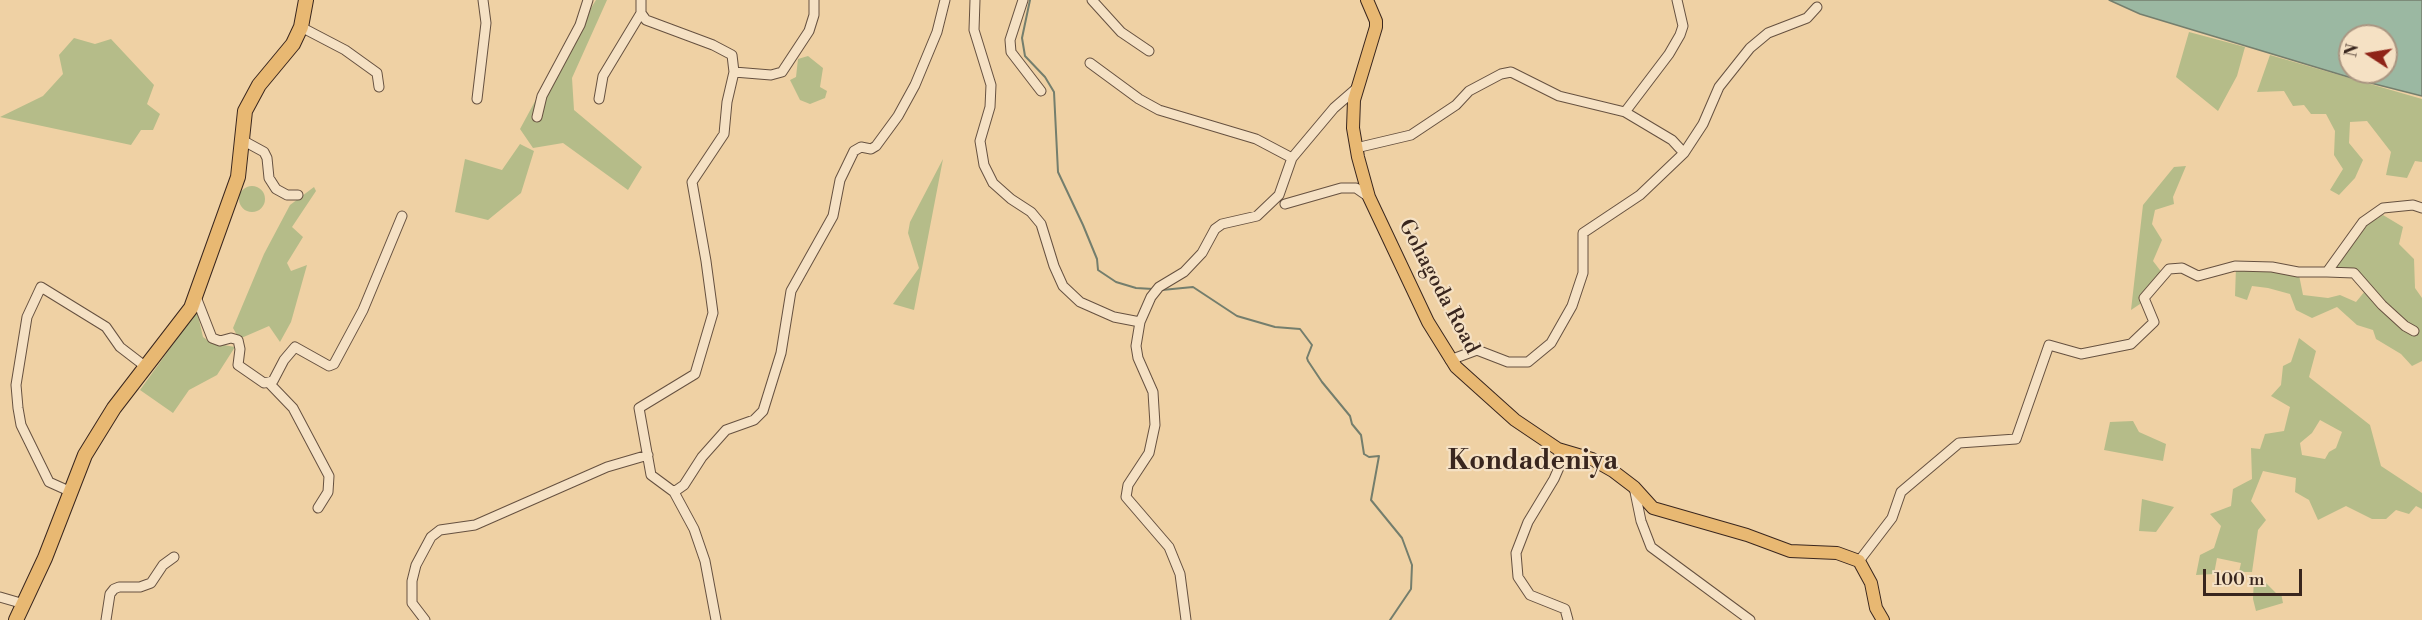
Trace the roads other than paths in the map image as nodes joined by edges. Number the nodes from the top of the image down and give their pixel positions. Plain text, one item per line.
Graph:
1 (306, 0) edge
2 (483, 0) edge
3 (588, 0) edge
4 (641, 0) edge
5 (814, 0) edge
6 (945, 0) edge
7 (975, 0) edge
8 (1023, 0) edge
9 (1092, 0) edge
10 (1367, 0) edge
11 (1677, 0) edge
12 (1817, 7) dead end
13 (641, 13) junction
14 (301, 27) junction
15 (1149, 51) dead end
16 (1090, 63) dead end
17 (734, 72) junction
18 (379, 87) dead end
19 (1357, 88) junction
20 (1041, 91) dead end
21 (477, 99) dead end
22 (599, 99) dead end
23 (1625, 112) junction
24 (537, 117) dead end
25 (242, 140) junction
26 (1356, 148) junction
27 (1684, 153) junction
28 (1292, 158) junction
29 (298, 195) dead end
30 (1369, 197) junction
31 (1285, 204) dead end
32 (2422, 208) edge
33 (402, 216) dead end
34 (2327, 272) junction
35 (196, 297) junction
36 (1140, 322) junction
37 (2414, 331) dead end
38 (1450, 360) junction
39 (146, 367) junction
40 (269, 383) junction
41 (1558, 448) junction
42 (648, 455) junction
43 (1634, 487) junction
44 (69, 491) junction
45 (674, 492) junction
46 (318, 508) dead end
47 (174, 557) dead end
48 (1859, 561) junction
49 (0, 597) edge
50 (24, 604) junction
51 (16, 620) edge
52 (106, 620) edge
53 (425, 620) edge
54 (716, 620) edge
55 (1186, 620) edge
56 (1568, 620) edge
57 (1750, 620) edge
58 (1883, 620) edge

1 - 14 highway
2 - 21 street
3 - 24 street
4 - 13 street
5 - 17 street
6 - 45 street
7 - 36 street
8 - 20 street
9 - 15 street
10 - 19 main road, Gohagoda Road
11 - 23 street
12 - 27 street
13 - 17 street
13 - 22 street
14 - 18 street
14 - 25 highway
16 - 28 street
17 - 42 street
19 - 26 main road, Gohagoda Road
19 - 28 street
23 - 26 street
23 - 27 street
25 - 29 street
25 - 35 highway
26 - 30 main road, Gohagoda Road
27 - 38 street
28 - 36 street
30 - 31 street
30 - 38 main road, Gohagoda Road
32 - 34 street
33 - 40 street
34 - 37 street
34 - 48 street
35 - 39 highway
35 - 40 street
36 - 55 street
38 - 41 main road, Gohagoda Road
39 - 44 highway
39 - 44 street
40 - 46 street
41 - 43 main road, Gohagoda Road
41 - 56 street
42 - 45 street
42 - 53 street
43 - 48 main road, Gohagoda Road
43 - 57 street
44 - 50 highway
45 - 54 street
47 - 52 street
48 - 58 main road
49 - 50 street
50 - 51 highway

